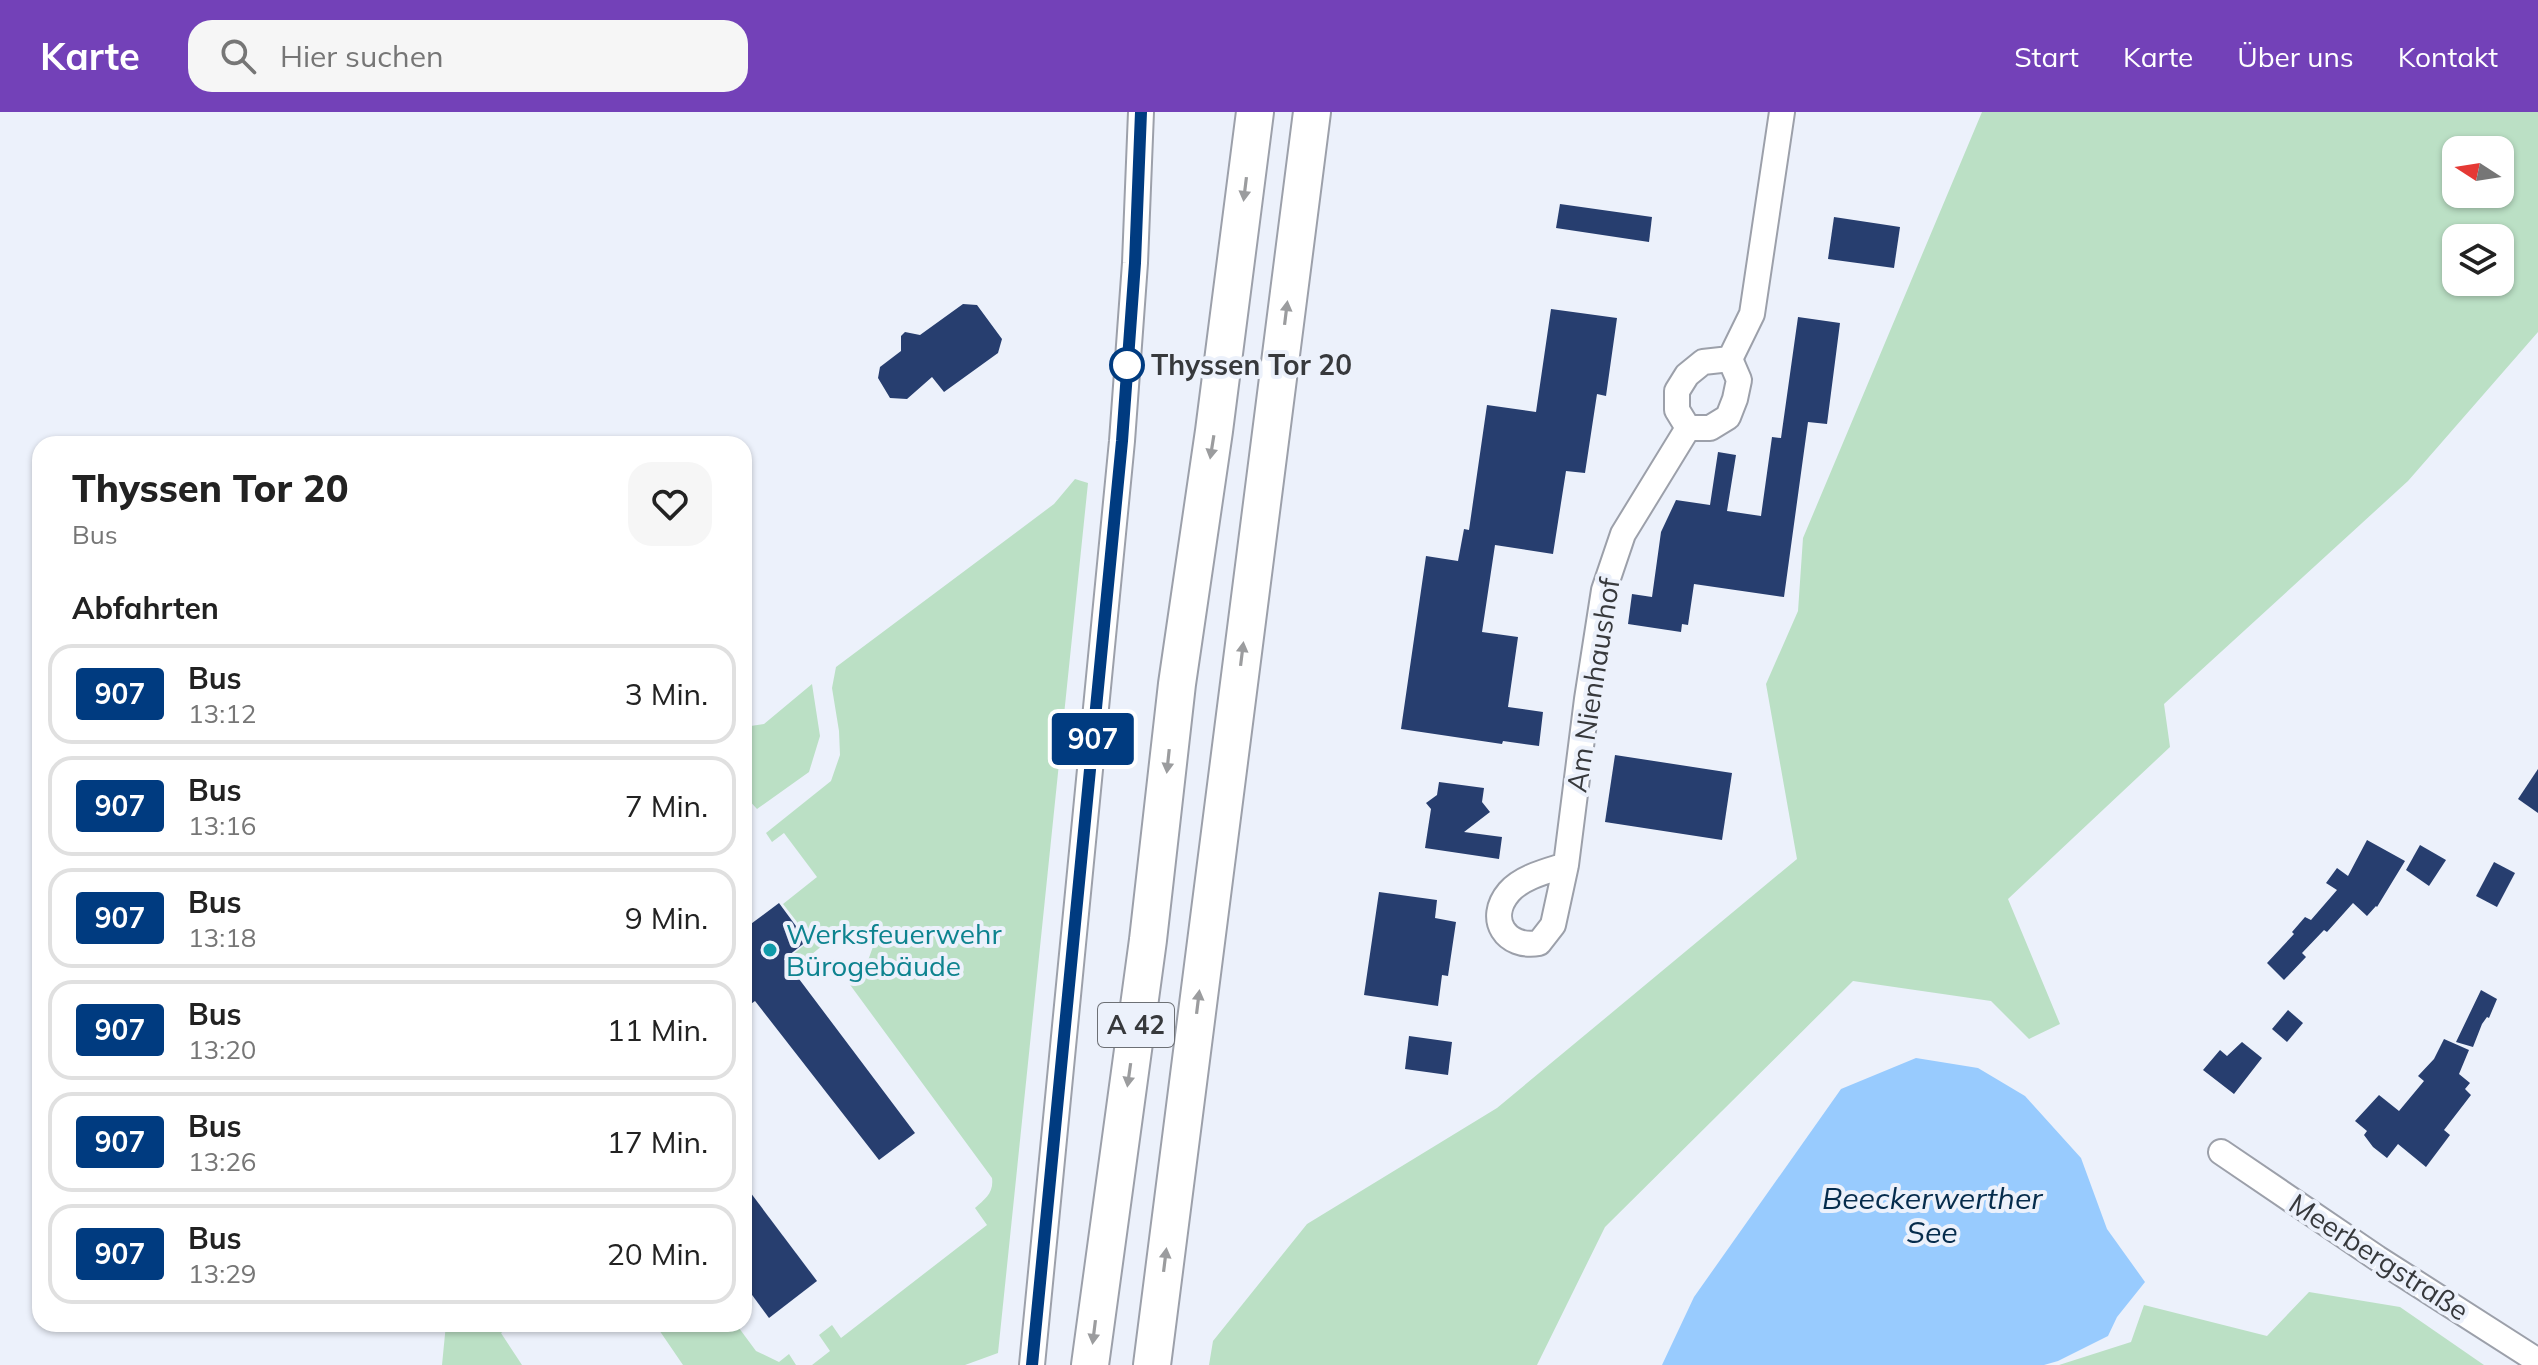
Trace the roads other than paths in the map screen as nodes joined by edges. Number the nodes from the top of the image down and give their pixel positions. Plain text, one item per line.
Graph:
1 (1141, 112) edge
2 (1255, 112) edge
3 (1312, 112) edge
4 (1333, 112) edge
5 (1782, 112) edge
6 (1304, 180) junction
7 (1730, 359) junction
8 (1688, 428) junction
9 (1566, 865) dead end
10 (2221, 1152) dead end
11 (2538, 1361) edge
12 (1032, 1365) edge
13 (1090, 1365) edge
14 (1152, 1365) edge

1 - 12 street
2 -> 13 highway, A 42
3 - 6 highway, A 42
4 - 6 highway
5 - 7 street
14 -> 6 highway, A 42
7 - 8 street
7 - 8 street
8 - 9 street, Am Nienhaushof
10 - 11 street, Meerbergstraße

